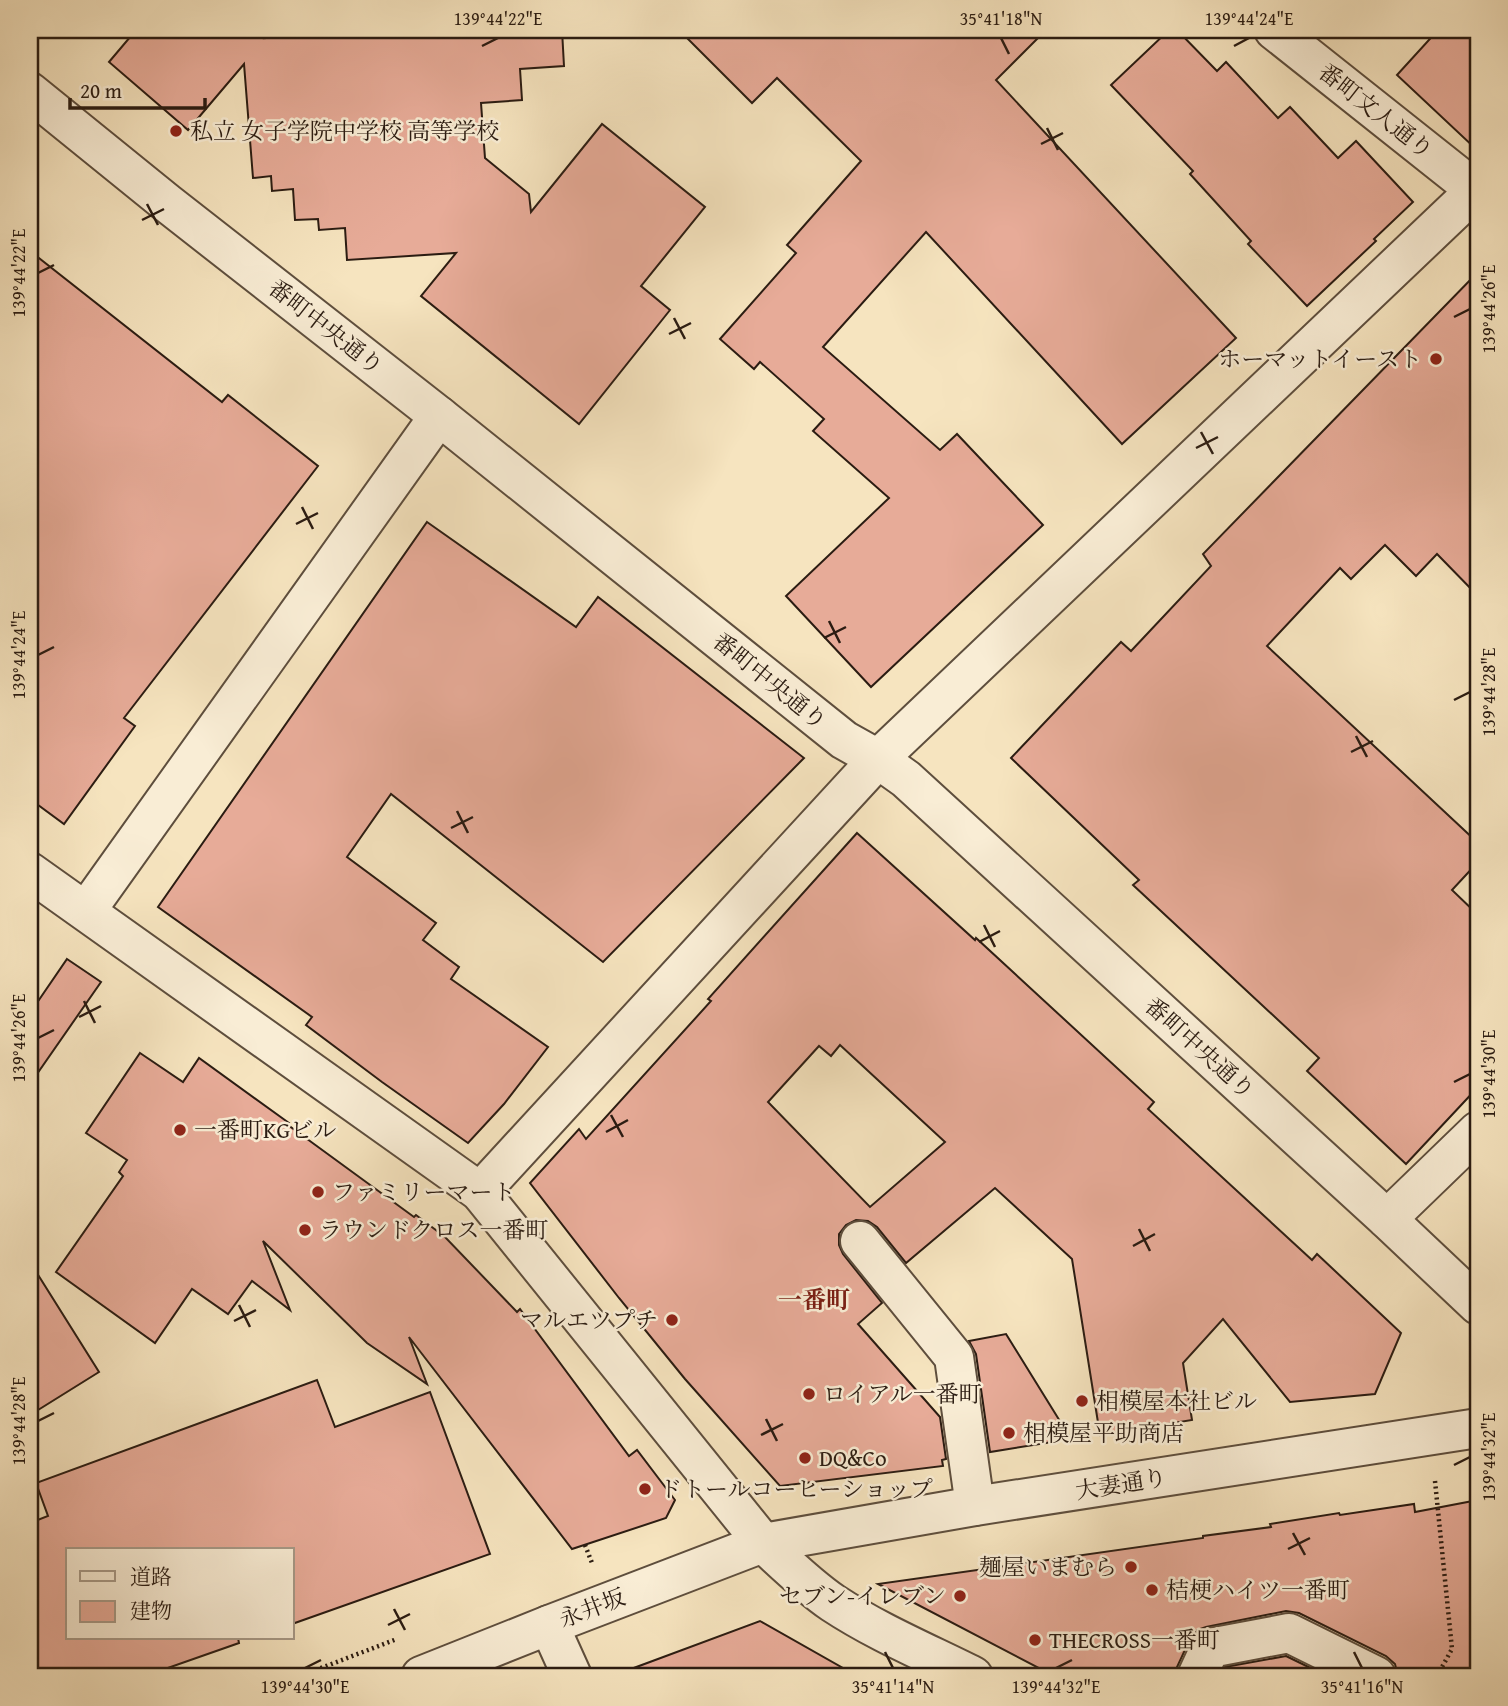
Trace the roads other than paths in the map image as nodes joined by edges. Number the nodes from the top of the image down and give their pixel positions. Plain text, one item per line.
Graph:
1 (1274, 30) edge
2 (30, 92) edge
3 (1478, 190) edge
4 (439, 416) junction
5 (878, 759) junction
6 (30, 872) edge
7 (86, 911) junction
8 (1478, 1130) edge
9 (480, 1192) junction
10 (1387, 1219) junction
11 (860, 1241) dead end
12 (1478, 1305) edge
13 (1478, 1428) edge
14 (975, 1506) junction
15 (764, 1543) junction
16 (549, 1625) junction
17 (421, 1676) edge
18 (572, 1676) edge
19 (973, 1676) edge
20 (1197, 1676) edge
21 (1376, 1676) edge

1 - 3 street, 番町文人通り
2 - 4 street, 番町中央通り
3 - 5 street
4 - 5 street, 番町中央通り
4 - 7 street
5 - 9 street
5 - 10 street, 番町中央通り
6 - 7 street
7 - 9 street
8 - 10 street
9 - 15 street
10 - 12 street, 番町中央通り
11 - 14 street
13 - 14 street, 大妻通り
14 - 15 street, 大妻通り
15 - 16 street, 永井坂
15 - 19 street
16 - 17 street, 永井坂
16 - 18 street
20 - 21 street

